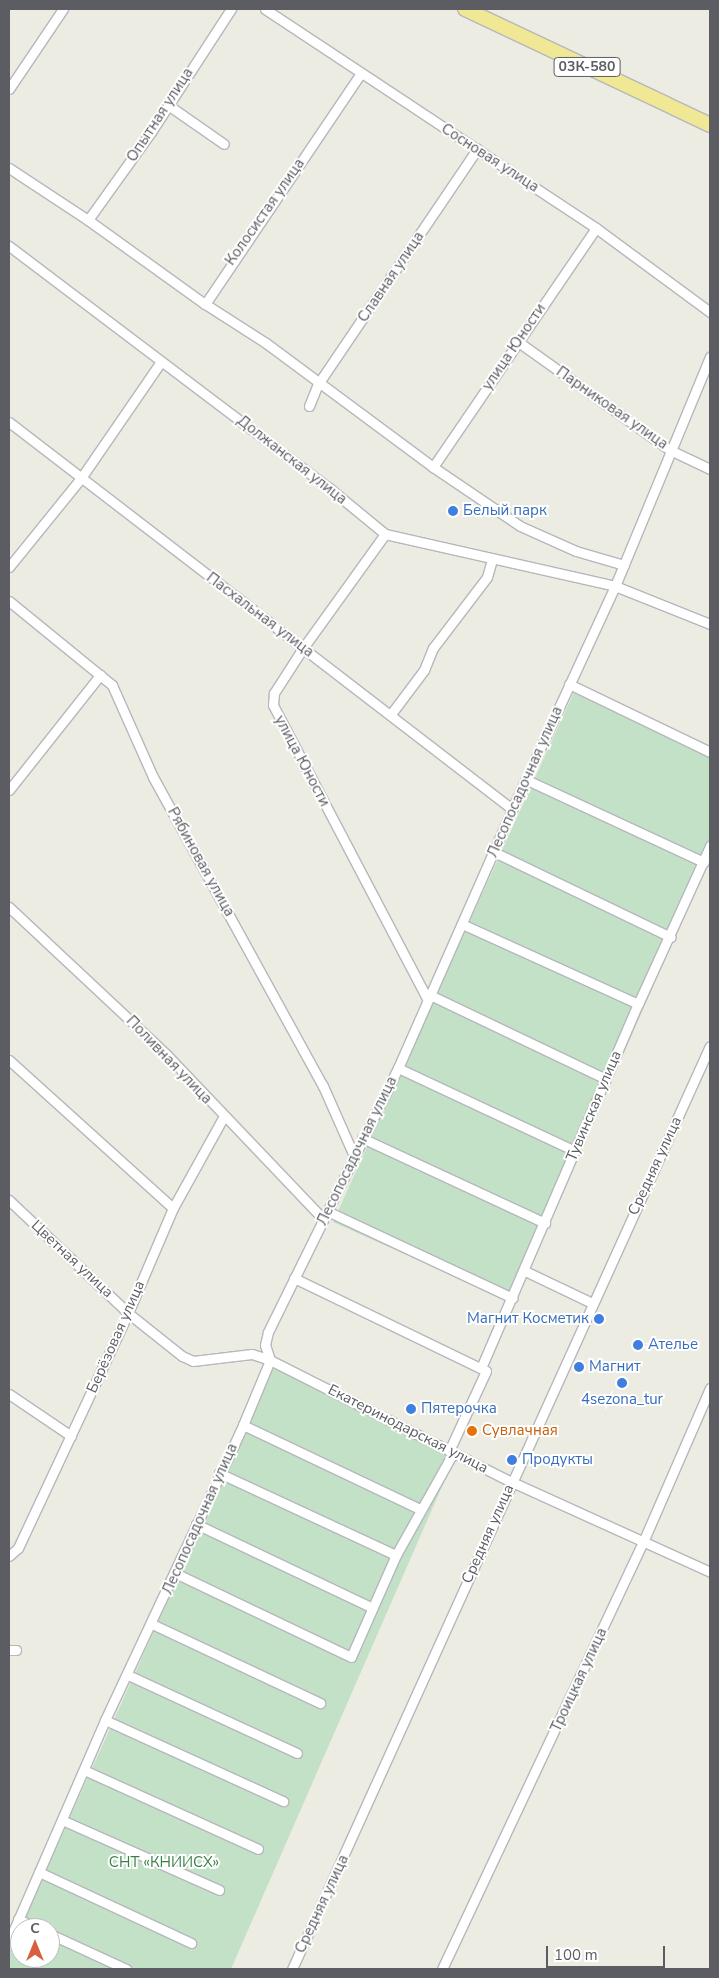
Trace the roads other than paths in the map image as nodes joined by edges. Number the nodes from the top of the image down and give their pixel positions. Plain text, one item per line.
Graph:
1 (63, 9) edge
2 (231, 9) edge
3 (265, 9) edge
4 (465, 9) edge
5 (482, 9) edge
6 (361, 72) junction
7 (9, 89) edge
8 (168, 105) junction
9 (710, 118) edge
10 (710, 125) edge
11 (224, 144) dead end
12 (477, 150) junction
13 (9, 168) edge
14 (88, 220) junction
15 (596, 228) junction
16 (9, 246) edge
17 (205, 304) junction
18 (710, 312) edge
19 (517, 341) junction
20 (710, 358) edge
21 (160, 363) junction
22 (318, 384) junction
23 (309, 406) dead end
24 (9, 422) edge
25 (670, 450) junction
26 (432, 467) junction
27 (710, 468) edge
28 (81, 478) junction
29 (385, 534) junction
30 (492, 560) junction
31 (624, 565) junction
32 (9, 567) edge
33 (615, 586) junction
34 (9, 601) edge
35 (710, 624) edge
36 (303, 648) junction
37 (100, 674) junction
38 (569, 684) junction
39 (391, 714) junction
40 (710, 752) edge
41 (527, 780) junction
42 (9, 790) edge
43 (512, 809) junction
44 (710, 846) edge
45 (494, 852) junction
46 (704, 862) junction
47 (9, 907) edge
48 (462, 924) junction
49 (671, 937) junction
50 (429, 998) junction
51 (638, 1004) junction
52 (710, 1046) edge
53 (9, 1060) edge
54 (398, 1068) junction
55 (606, 1079) junction
56 (224, 1116) junction
57 (362, 1138) junction
58 (575, 1151) junction
59 (354, 1156) junction
60 (9, 1200) edge
61 (173, 1208) junction
62 (325, 1215) junction
63 (544, 1223) junction
64 (525, 1271) junction
65 (294, 1278) junction
66 (513, 1298) junction
67 (592, 1303) junction
68 (128, 1313) junction
69 (270, 1360) junction
70 (484, 1370) junction
71 (710, 1388) edge
72 (9, 1394) edge
73 (243, 1425) junction
74 (70, 1436) junction
75 (451, 1452) junction
76 (219, 1473) junction
77 (512, 1482) junction
78 (420, 1510) junction
79 (196, 1524) junction
80 (643, 1542) junction
81 (396, 1555) junction
82 (9, 1556) edge
83 (710, 1572) edge
84 (175, 1573) junction
85 (371, 1607) junction
86 (152, 1624) junction
87 (128, 1676) junction
88 (320, 1703) dead end
89 (105, 1720) junction
90 (297, 1754) dead end
91 (84, 1770) junction
92 (283, 1800) dead end
93 (62, 1820) junction
94 (258, 1849) dead end
95 (39, 1872) junction
96 (219, 1890) dead end
97 (19, 1918) edge
98 (60, 1939) edge
99 (191, 1943) dead end
100 (126, 1969) edge
101 (292, 1969) edge
102 (444, 1969) edge

1 - 7 street
2 - 8 street, Опытная улица
3 - 6 street, Сосновая улица
4 - 10 highway, 03К-580
5 - 9 highway, 03К-580
6 - 12 street, Сосновая улица
6 - 17 street, Колосистая улица
8 - 11 street
8 - 14 street, Опытная улица
12 - 15 street, Сосновая улица
12 - 22 street, Славная улица
13 - 14 street
14 - 17 street
15 - 18 street, Сосновая улица
15 - 19 street, улица Юности
16 - 21 street, Должанская улица
17 - 22 street
19 - 25 street, Парниковая улица
19 - 26 street, улица Юности
20 - 25 street, Лесопосадочная улица
21 - 28 street
21 - 29 street, Должанская улица
22 - 23 street, Славная улица
22 - 26 street
24 - 28 street, Пасхальная улица
25 - 27 street, Парниковая улица
25 - 31 street, Лесопосадочная улица
26 - 31 street
28 - 32 street
28 - 36 street, Пасхальная улица
29 - 30 street, Должанская улица
29 - 36 street, улица Юности
30 - 33 street, Должанская улица
30 - 39 street
31 - 33 street, Лесопосадочная улица
33 - 35 street, Должанская улица
33 - 38 street, Лесопосадочная улица
34 - 37 street, Рябиновая улица
36 - 39 street, Пасхальная улица
36 - 50 street, улица Юности
37 - 42 street
37 - 59 street, Рябиновая улица
38 - 40 street
38 - 41 street, Лесопосадочная улица
39 - 43 street, Пасхальная улица
41 - 43 street, Лесопосадочная улица
41 - 46 street
43 - 45 street, Лесопосадочная улица
44 - 46 street, Тувинская улица
45 - 48 street, Лесопосадочная улица
45 - 49 street
46 - 49 street, Тувинская улица
47 - 56 street, Поливная улица
48 - 50 street, Лесопосадочная улица
48 - 51 street
49 - 51 street, Тувинская улица
50 - 54 street, Лесопосадочная улица
50 - 55 street
51 - 55 street, Тувинская улица
52 - 67 street, Средняя улица
53 - 61 street
54 - 57 street, Лесопосадочная улица
54 - 58 street
55 - 58 street, Тувинская улица
56 - 61 street, Берёзовая улица
56 - 62 street, Поливная улица
57 - 59 street, Лесопосадочная улица
57 - 63 street
58 - 63 street, Тувинская улица
59 - 62 street, Лесопосадочная улица
60 - 68 street, Цветная улица
61 - 68 street, Берёзовая улица
62 - 65 street, Лесопосадочная улица
62 - 66 street
63 - 64 street, Тувинская улица
64 - 66 street, Тувинская улица
64 - 67 street
65 - 69 street, Лесопосадочная улица
65 - 70 street
66 - 70 street, Тувинская улица
67 - 77 street, Средняя улица
68 - 69 street, Цветная улица
68 - 74 street, Берёзовая улица
69 - 73 street, Лесопосадочная улица
69 - 75 street, Екатеринодарская улица
70 - 75 street, Тувинская улица
71 - 80 street, Троицкая улица
72 - 74 street
73 - 76 street, Лесопосадочная улица
73 - 78 street
74 - 82 street, Берёзовая улица
75 - 77 street, Екатеринодарская улица
75 - 78 street, Тувинская улица
76 - 79 street, Лесопосадочная улица
76 - 81 street
77 - 80 street, Екатеринодарская улица
77 - 101 street, Средняя улица
78 - 81 street, Тувинская улица
79 - 84 street, Лесопосадочная улица
79 - 85 street
80 - 83 street, Екатеринодарская улица
80 - 102 street, Троицкая улица
81 - 85 street, Тувинская улица
84 - 85 street, Тувинская улица
84 - 86 street, Лесопосадочная улица
86 - 87 street, Лесопосадочная улица
86 - 88 street
87 - 89 street, Лесопосадочная улица
87 - 90 street
89 - 91 street, Лесопосадочная улица
89 - 92 street
91 - 93 street, Лесопосадочная улица
91 - 94 street
93 - 95 street, Лесопосадочная улица
93 - 96 street
95 - 97 street, Лесопосадочная улица
95 - 99 street
98 - 100 street

